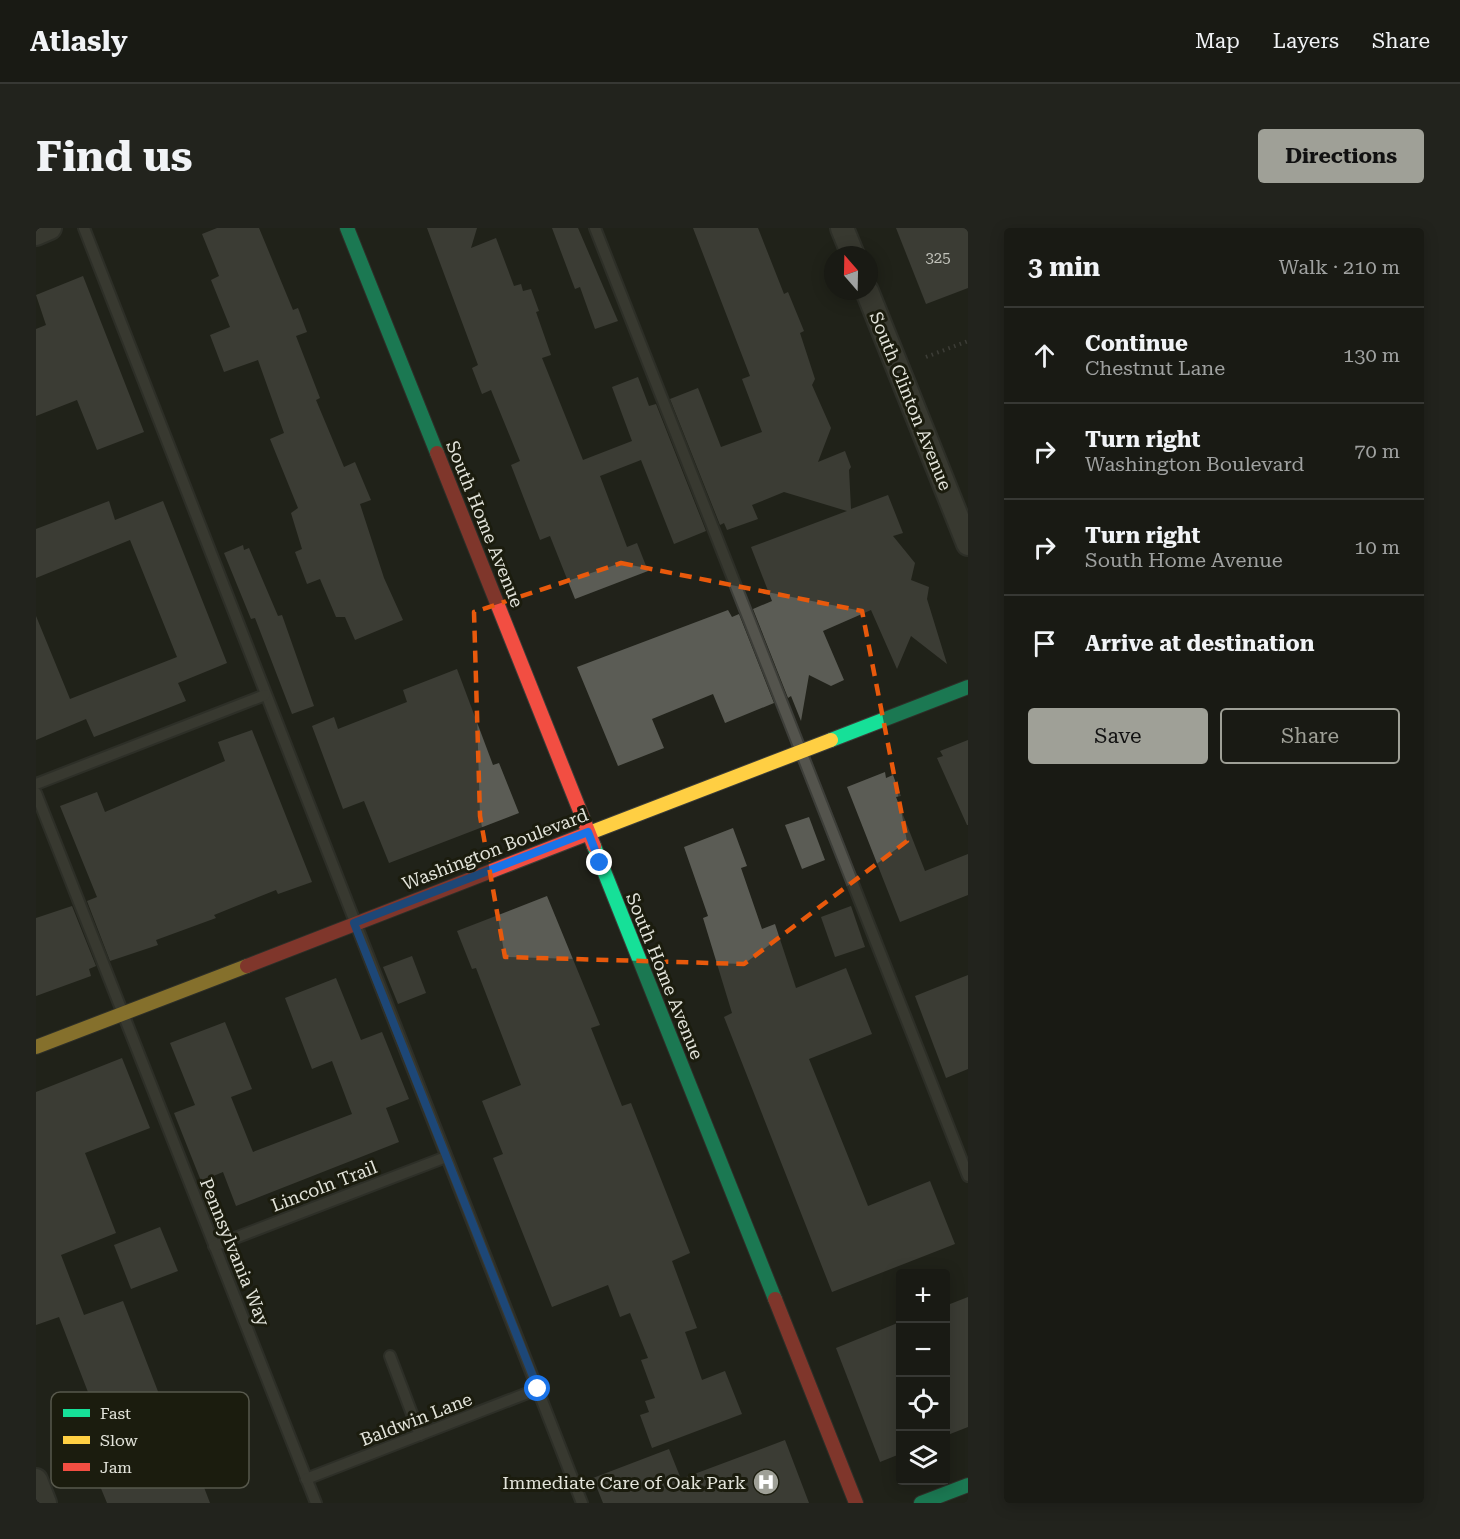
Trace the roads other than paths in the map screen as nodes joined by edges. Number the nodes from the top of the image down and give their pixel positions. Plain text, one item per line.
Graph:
1 (50, 228) edge
2 (84, 228) edge
3 (347, 228) edge
4 (595, 228) edge
5 (842, 228) edge
6 (36, 234) edge
7 (849, 246) edge
8 (871, 300) edge
9 (968, 544) edge
10 (968, 687) edge
11 (265, 695) junction
12 (800, 751) junction
13 (36, 784) edge
14 (36, 793) edge
15 (588, 832) junction
16 (354, 923) junction
17 (122, 1013) junction
18 (36, 1047) edge
19 (446, 1157) junction
20 (968, 1176) edge
21 (214, 1246) junction
22 (390, 1356) dead end
23 (538, 1389) junction
24 (420, 1435) junction
25 (306, 1479) junction
26 (36, 1480) edge
27 (965, 1486) edge
28 (968, 1501) edge
29 (45, 1503) edge
30 (316, 1503) edge
31 (582, 1503) edge
32 (856, 1503) edge
33 (921, 1503) edge

1 - 6 street
2 - 11 lane
3 - 15 street, South Home Avenue
4 - 12 lane
5 - 7 street
8 - 9 street, South Clinton Avenue
10 - 12 street, Washington Boulevard
11 - 13 lane
11 - 16 lane
12 - 15 street, Washington Boulevard
12 - 20 lane
14 - 17 lane, Pennsylvania Way
15 - 16 street, Washington Boulevard
15 - 32 street, South Home Avenue
16 - 17 street, Washington Boulevard
16 - 19 lane
17 - 18 street, Washington Boulevard
17 - 21 lane, Pennsylvania Way
19 - 21 lane, Lincoln Trail
19 - 23 lane
21 - 25 lane, Pennsylvania Way
22 - 24 lane
23 - 24 lane, Baldwin Lane
23 - 31 lane
24 - 25 lane, Baldwin Lane
25 - 30 lane, Pennsylvania Way
26 - 29 street
27 - 28 lane
27 - 33 street

